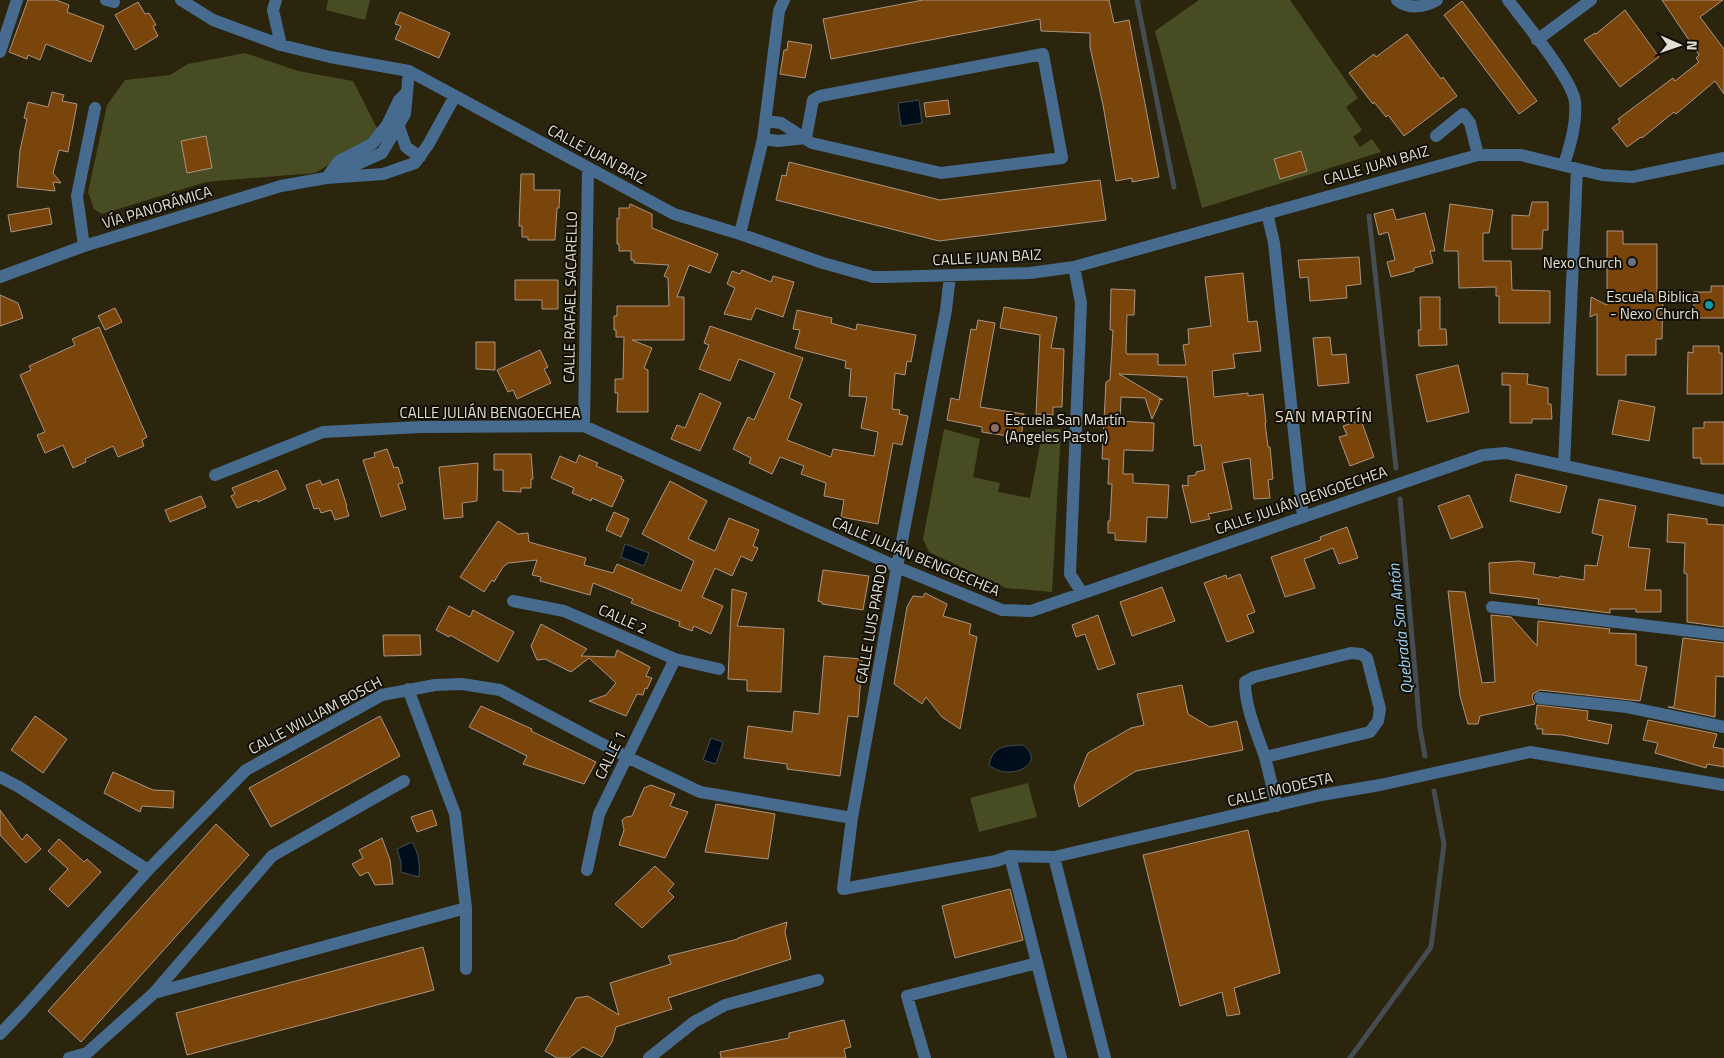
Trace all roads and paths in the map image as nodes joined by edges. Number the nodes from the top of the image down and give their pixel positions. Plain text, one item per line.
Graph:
1 (17, 0) edge
2 (181, 0) edge
3 (276, 0) edge
4 (784, 0) edge
5 (1397, 0) edge
6 (1436, 0) edge
7 (1508, 0) edge
8 (1591, 0) edge
9 (1537, 40) junction
10 (280, 45) junction
11 (0, 52) edge
12 (409, 71) junction
13 (407, 90) junction
14 (455, 96) junction
15 (95, 108) dead end
16 (766, 121) junction
17 (399, 127) junction
18 (1436, 136) dead end
19 (806, 138) junction
20 (764, 139) junction
21 (1478, 155) junction
22 (420, 157) junction
23 (1724, 158) edge
24 (1564, 165) junction
25 (588, 168) junction
26 (1577, 169) junction
27 (326, 178) junction
28 (1267, 213) junction
29 (740, 234) junction
30 (84, 246) junction
31 (1074, 267) junction
32 (950, 276) junction
33 (0, 277) edge
34 (584, 426) junction
35 (1564, 466) junction
36 (215, 475) dead end
37 (1724, 501) edge
38 (1303, 517) junction
39 (897, 567) junction
40 (1082, 592) junction
41 (513, 601) dead end
42 (1492, 607) dead end
43 (1724, 635) edge
44 (675, 659) junction
45 (720, 669) dead end
46 (408, 689) junction
47 (1540, 698) dead end
48 (1724, 727) edge
49 (627, 757) junction
50 (1265, 757) junction
51 (0, 778) edge
52 (404, 781) dead end
53 (1724, 785) edge
54 (1277, 806) junction
55 (852, 818) junction
56 (1010, 856) junction
57 (1054, 857) junction
58 (148, 870) junction
59 (588, 870) dead end
60 (843, 889) joint
61 (466, 908) junction
62 (1037, 963) junction
63 (466, 969) dead end
64 (818, 980) dead end
65 (154, 993) junction
66 (0, 1034) edge
67 (69, 1058) edge
68 (649, 1058) edge
69 (925, 1058) edge
70 (1061, 1058) edge
71 (1105, 1058) edge

1 - 11 street
2 - 10 street, CALLE JUAN BAIZ
3 - 10 street
4 - 16 street
5 - 6 street
7 - 9 street
8 - 9 street
9 - 24 street
10 - 12 street, CALLE JUAN BAIZ
12 - 13 street, VÍA PANORÁMICA
12 - 14 street, CALLE JUAN BAIZ
13 - 17 street, VÍA PANORÁMICA
13 - 27 street, VÍA PANORÁMICA
14 - 22 street
14 - 25 street, CALLE JUAN BAIZ
15 - 30 street
16 - 19 street
16 - 20 street
17 - 22 street
17 - 27 street, VÍA PANORÁMICA
18 - 21 street
19 - 19 street
19 - 20 street
20 - 29 street
21 - 24 street, CALLE JUAN BAIZ
21 - 28 street, CALLE JUAN BAIZ
22 - 27 street, VÍA PANORÁMICA
23 - 26 street, CALLE JUAN BAIZ
24 - 26 street, CALLE JUAN BAIZ
25 - 29 street, CALLE JUAN BAIZ
25 - 34 street, CALLE RAFAEL SACARELLO
26 - 35 street
27 - 30 street, VÍA PANORÁMICA
28 - 31 street, CALLE JUAN BAIZ
28 - 38 street
29 - 32 street, CALLE JUAN BAIZ
30 - 33 street, VÍA PANORÁMICA
31 - 32 street, CALLE JUAN BAIZ
31 - 40 street
32 - 39 street, CALLE LUIS PARDO
34 - 36 street, CALLE JULIÁN BENGOECHEA
34 - 39 street, CALLE JULIÁN BENGOECHEA
35 - 37 street, CALLE JULIÁN BENGOECHEA
35 - 38 street, CALLE JULIÁN BENGOECHEA
38 - 40 street, CALLE JULIÁN BENGOECHEA
39 - 40 street, CALLE JULIÁN BENGOECHEA
39 - 55 street, CALLE LUIS PARDO
41 - 44 street, CALLE 2
42 - 43 street
44 - 45 street, CALLE 2
44 - 49 street, CALLE 1
46 - 49 street, CALLE WILLIAM BOSCH
46 - 58 street, CALLE WILLIAM BOSCH
46 - 61 street
47 - 48 street
49 - 55 street, CALLE WILLIAM BOSCH
49 - 59 street, CALLE 1
50 - 50 street
50 - 54 street
51 - 58 street
52 - 65 street
53 - 54 street, CALLE MODESTA
54 - 57 street, CALLE MODESTA
55 - 60 street, CALLE LUIS PARDO
56 - 57 street, CALLE MODESTA
56 - 60 street, CALLE MODESTA
56 - 62 street
57 - 71 street
58 - 66 street, CALLE WILLIAM BOSCH
61 - 63 street
61 - 65 street
62 - 69 street
62 - 70 street
64 - 68 street
65 - 67 street

